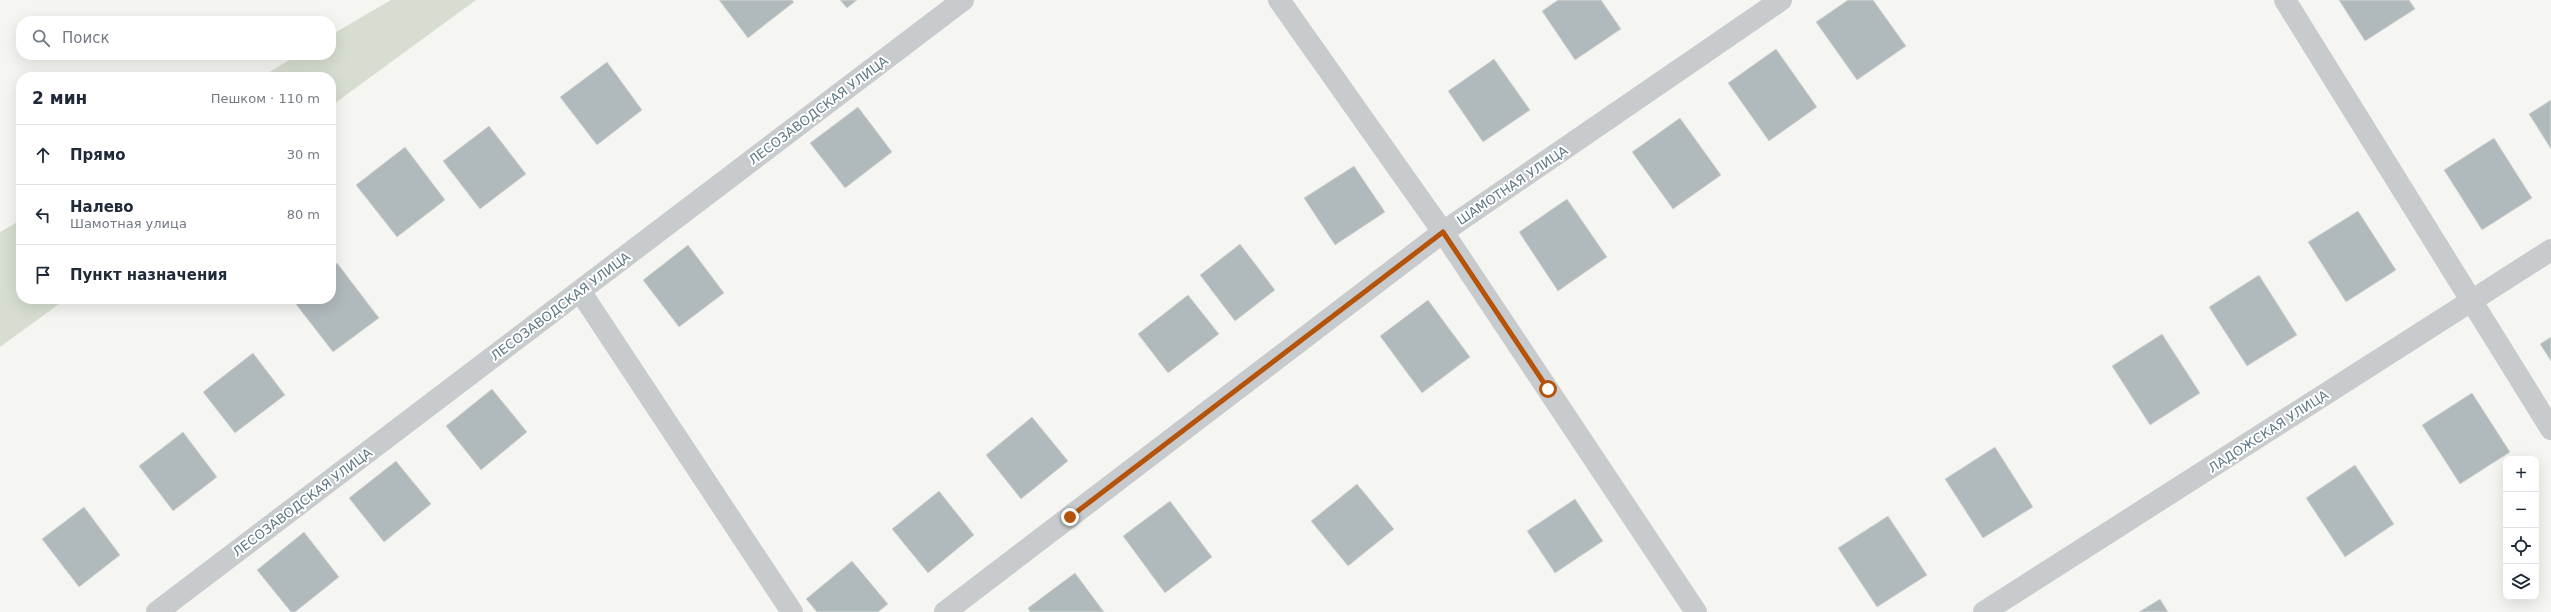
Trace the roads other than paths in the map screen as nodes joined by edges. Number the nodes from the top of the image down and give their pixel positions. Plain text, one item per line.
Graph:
1 (963, 0) edge
2 (1280, 0) edge
3 (1781, 0) edge
4 (2285, 0) edge
5 (1443, 232) junction
6 (2551, 250) edge
7 (580, 291) junction
8 (2470, 302) junction
9 (2551, 429) edge
10 (157, 612) edge
11 (792, 612) edge
12 (945, 612) edge
13 (1696, 612) edge
14 (1984, 612) edge

1 - 7 street, ЛЕСОЗАВОДСКАЯ УЛИЦА
2 - 5 street
3 - 5 street, ШАМОТНАЯ УЛИЦА
4 - 8 street
5 - 12 street, ШАМОТНАЯ УЛИЦА
5 - 13 street
6 - 8 street, ЛАДОЖСКАЯ УЛИЦА
7 - 10 street, ЛЕСОЗАВОДСКАЯ УЛИЦА
7 - 11 street
8 - 9 street
8 - 14 street, ЛАДОЖСКАЯ УЛИЦА

